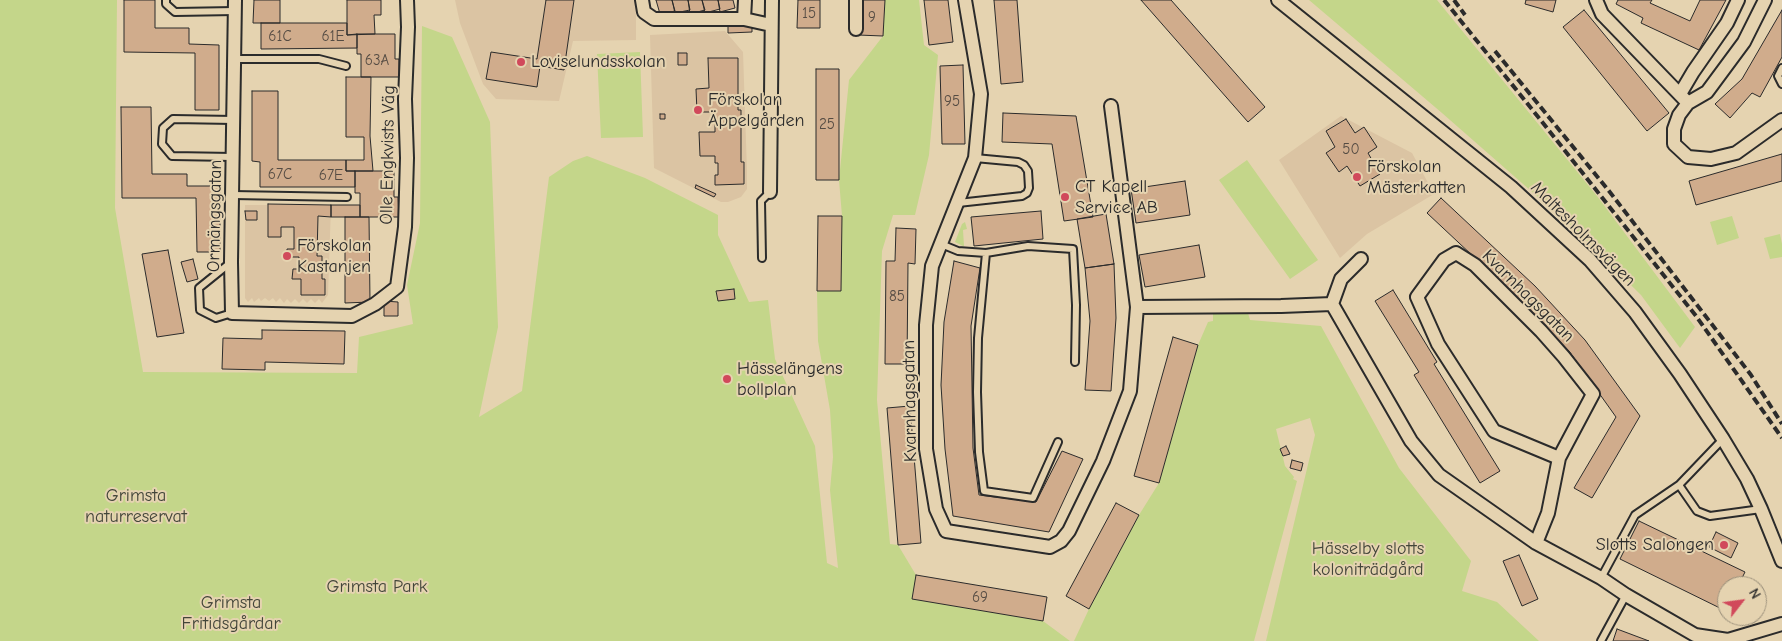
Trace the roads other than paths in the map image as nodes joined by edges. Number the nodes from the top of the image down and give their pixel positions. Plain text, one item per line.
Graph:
1 (166, 0) edge
2 (407, 0) edge
3 (642, 0) edge
4 (745, 0) edge
5 (772, 0) edge
6 (856, 0) edge
7 (965, 0) edge
8 (1278, 0) edge
9 (1596, 0) edge
10 (1738, 0) edge
11 (1765, 0) edge
12 (235, 6) edge
13 (744, 19) junction
14 (771, 25) junction
15 (856, 29) dead end
16 (235, 59) junction
17 (346, 66) dead end
18 (1782, 68) edge
19 (1782, 84) edge
20 (1684, 98) junction
21 (1111, 106) dead end
22 (234, 120) junction
23 (1782, 120) edge
24 (233, 157) junction
25 (975, 158) junction
26 (770, 192) joint
27 (233, 195) junction
28 (346, 197) dead end
29 (958, 203) junction
30 (941, 244) junction
31 (986, 253) junction
32 (762, 258) dead end
33 (1361, 259) dead end
34 (231, 262) junction
35 (1332, 304) junction
36 (1137, 307) junction
37 (232, 313) junction
38 (1075, 362) dead end
39 (1723, 439) junction
40 (1058, 442) dead end
41 (1558, 458) junction
42 (1680, 484) junction
43 (1761, 509) junction
44 (1536, 542) junction
45 (1782, 561) edge
46 (1602, 578) junction
47 (1626, 595) junction
48 (1782, 624) edge
49 (1728, 640) edge
50 (1601, 641) edge

1 - 12 lane
2 - 37 street, Olle Engkvists Väg
3 - 13 street
4 - 13 street
5 - 14 street
6 - 15 street
7 - 25 street, Kvarnhagsgatan
8 - 39 street, Maltesholmsvägen
9 - 20 street
10 - 20 street
11 - 20 street
12 - 16 street, Ormängsgatan
13 - 14 street
14 - 26 street
16 - 17 lane
16 - 22 street, Ormängsgatan
18 - 19 lane
20 - 23 street
21 - 36 street, Kvarnhagsgatan
22 - 24 street, Ormängsgatan
22 - 24 lane
24 - 27 street, Ormängsgatan
25 - 29 street, Kvarnhagsgatan
25 - 29 lane
26 - 32 lane
27 - 28 lane
27 - 34 street, Ormängsgatan
29 - 30 street, Kvarnhagsgatan
30 - 31 lane
30 - 36 street, Kvarnhagsgatan
31 - 38 lane
31 - 40 lane
33 - 35 street
34 - 37 street, Ormängsgatan
34 - 37 lane
35 - 36 street
35 - 44 street
39 - 42 lane
39 - 43 street, Maltesholmsvägen
41 - 41 street, Kvarnhagsgatan
41 - 44 street, Kvarnhagsgatan
42 - 43 lane
42 - 46 lane
43 - 45 street, Maltesholmsvägen
44 - 46 street
46 - 47 street
47 - 49 street
47 - 50 lane
48 - 49 street

